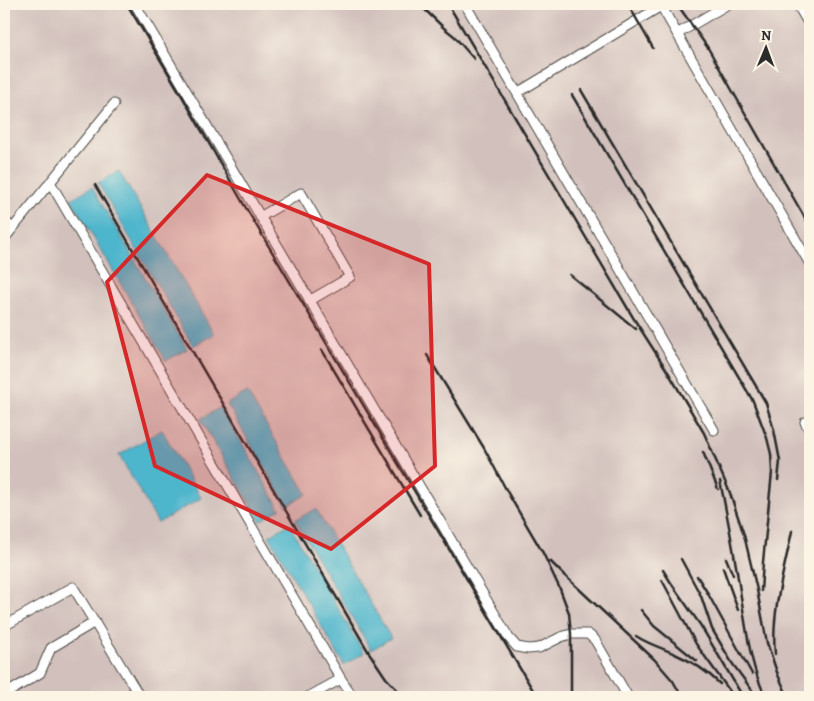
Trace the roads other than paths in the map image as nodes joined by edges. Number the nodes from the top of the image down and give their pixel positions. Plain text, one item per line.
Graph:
1 (135, 4) edge
2 (465, 4) edge
3 (728, 4) edge
4 (797, 4) edge
5 (661, 5) edge
6 (810, 26) edge
7 (677, 34) junction
8 (517, 92) junction
9 (114, 104) dead end
10 (50, 182) junction
11 (260, 217) junction
12 (4, 219) edge
13 (12, 229) junction
14 (4, 240) edge
15 (810, 264) edge
16 (309, 301) junction
17 (805, 422) dead end
18 (714, 430) dead end
19 (810, 431) edge
20 (95, 622) junction
21 (4, 626) edge
22 (341, 679) junction
23 (4, 695) edge
24 (140, 697) edge
25 (308, 697) edge
26 (353, 697) edge
27 (628, 697) edge

1 - 11 street
2 - 8 street
3 - 7 street
4 - 6 street
5 - 7 street
5 - 8 street
7 - 15 street
8 - 18 street
9 - 10 street
10 - 13 street
10 - 22 street
11 - 16 street
11 - 16 street
12 - 13 street
13 - 14 street
16 - 27 street
17 - 19 street
20 - 21 street
20 - 23 street
20 - 24 street
22 - 25 street
22 - 26 street

